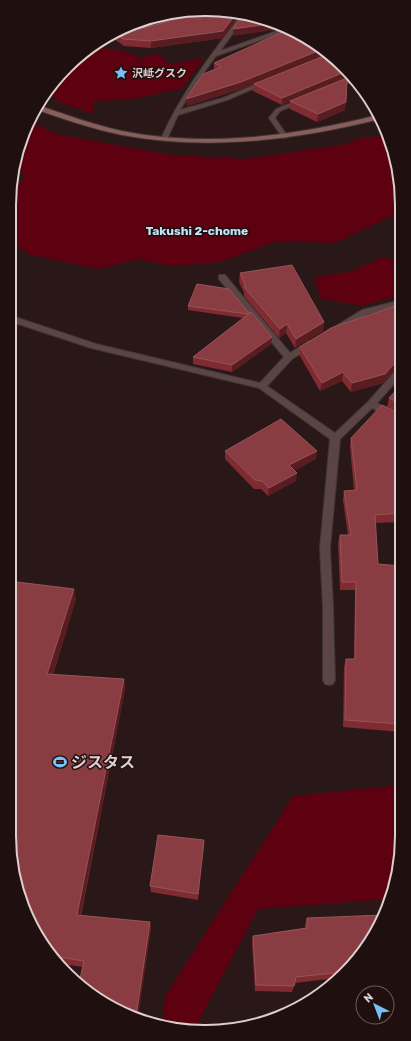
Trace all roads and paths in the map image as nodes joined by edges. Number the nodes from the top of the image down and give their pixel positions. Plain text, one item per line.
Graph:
1 (240, 20) edge
2 (280, 31) edge
3 (214, 54) junction
4 (275, 79) edge
5 (348, 81) edge
6 (327, 90) edge
7 (306, 98) edge
8 (42, 109) edge
9 (175, 114) junction
10 (373, 118) edge
11 (285, 137) junction
12 (164, 139) junction
13 (222, 277) dead end
14 (395, 304) edge
15 (16, 320) edge
16 (289, 357) junction
17 (395, 377) edge
18 (262, 386) junction
19 (371, 404) junction
20 (395, 417) edge
21 (335, 438) junction
22 (329, 680) dead end

1 - 3 street
2 - 3 street
3 - 9 street
4 - 9 street
5 - 6 street
7 - 11 street
8 - 12 street
9 - 12 street
10 - 11 street
11 - 12 street
13 - 16 street
14 - 16 street
15 - 18 street
16 - 18 street
17 - 19 street
18 - 21 street
19 - 20 street
19 - 21 street
21 - 22 street

